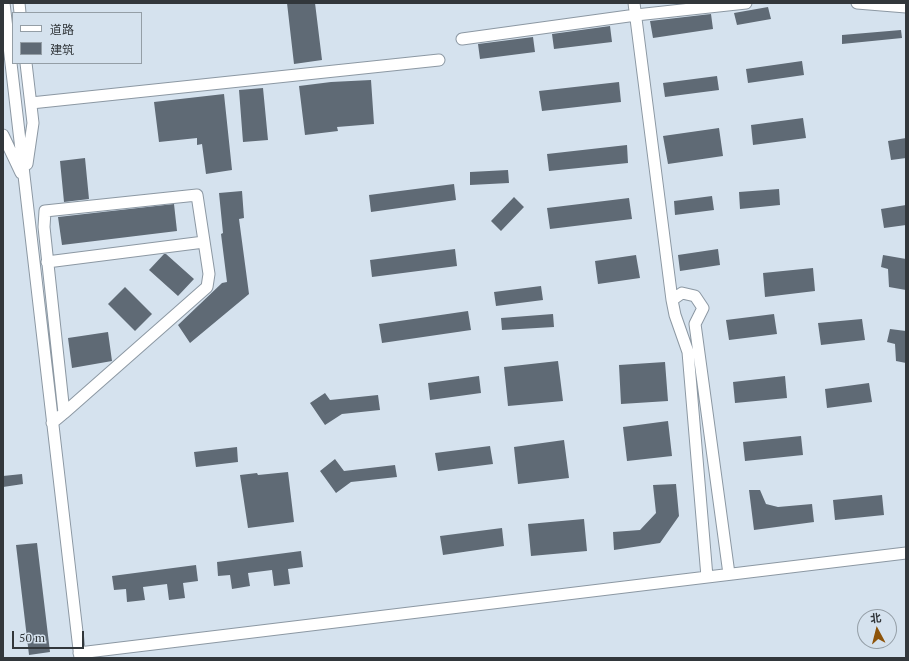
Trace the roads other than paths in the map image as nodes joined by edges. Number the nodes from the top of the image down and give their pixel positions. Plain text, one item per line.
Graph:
1 (4, 3) edge
2 (634, 3) edge
3 (746, 3) edge
4 (857, 3) edge
5 (906, 7) edge
6 (636, 15) junction
7 (462, 39) dead end
8 (439, 60) dead end
9 (26, 64) edge
10 (31, 103) junction
11 (3, 135) edge
12 (25, 181) junction
13 (204, 242) junction
14 (48, 262) junction
15 (672, 300) junction
16 (64, 413) junction
17 (52, 422) junction
18 (906, 553) edge
19 (728, 574) junction
20 (707, 577) junction
21 (79, 656) edge

1 - 12 street
2 - 6 street
3 - 6 street
4 - 5 street
6 - 7 street
6 - 15 street
8 - 10 street
9 - 10 street
10 - 12 street
11 - 12 street
12 - 17 street
13 - 14 street
13 - 14 street
13 - 16 street
14 - 16 street
15 - 19 street
15 - 20 street
16 - 17 street
17 - 21 street
18 - 19 street
19 - 20 street
20 - 21 street

